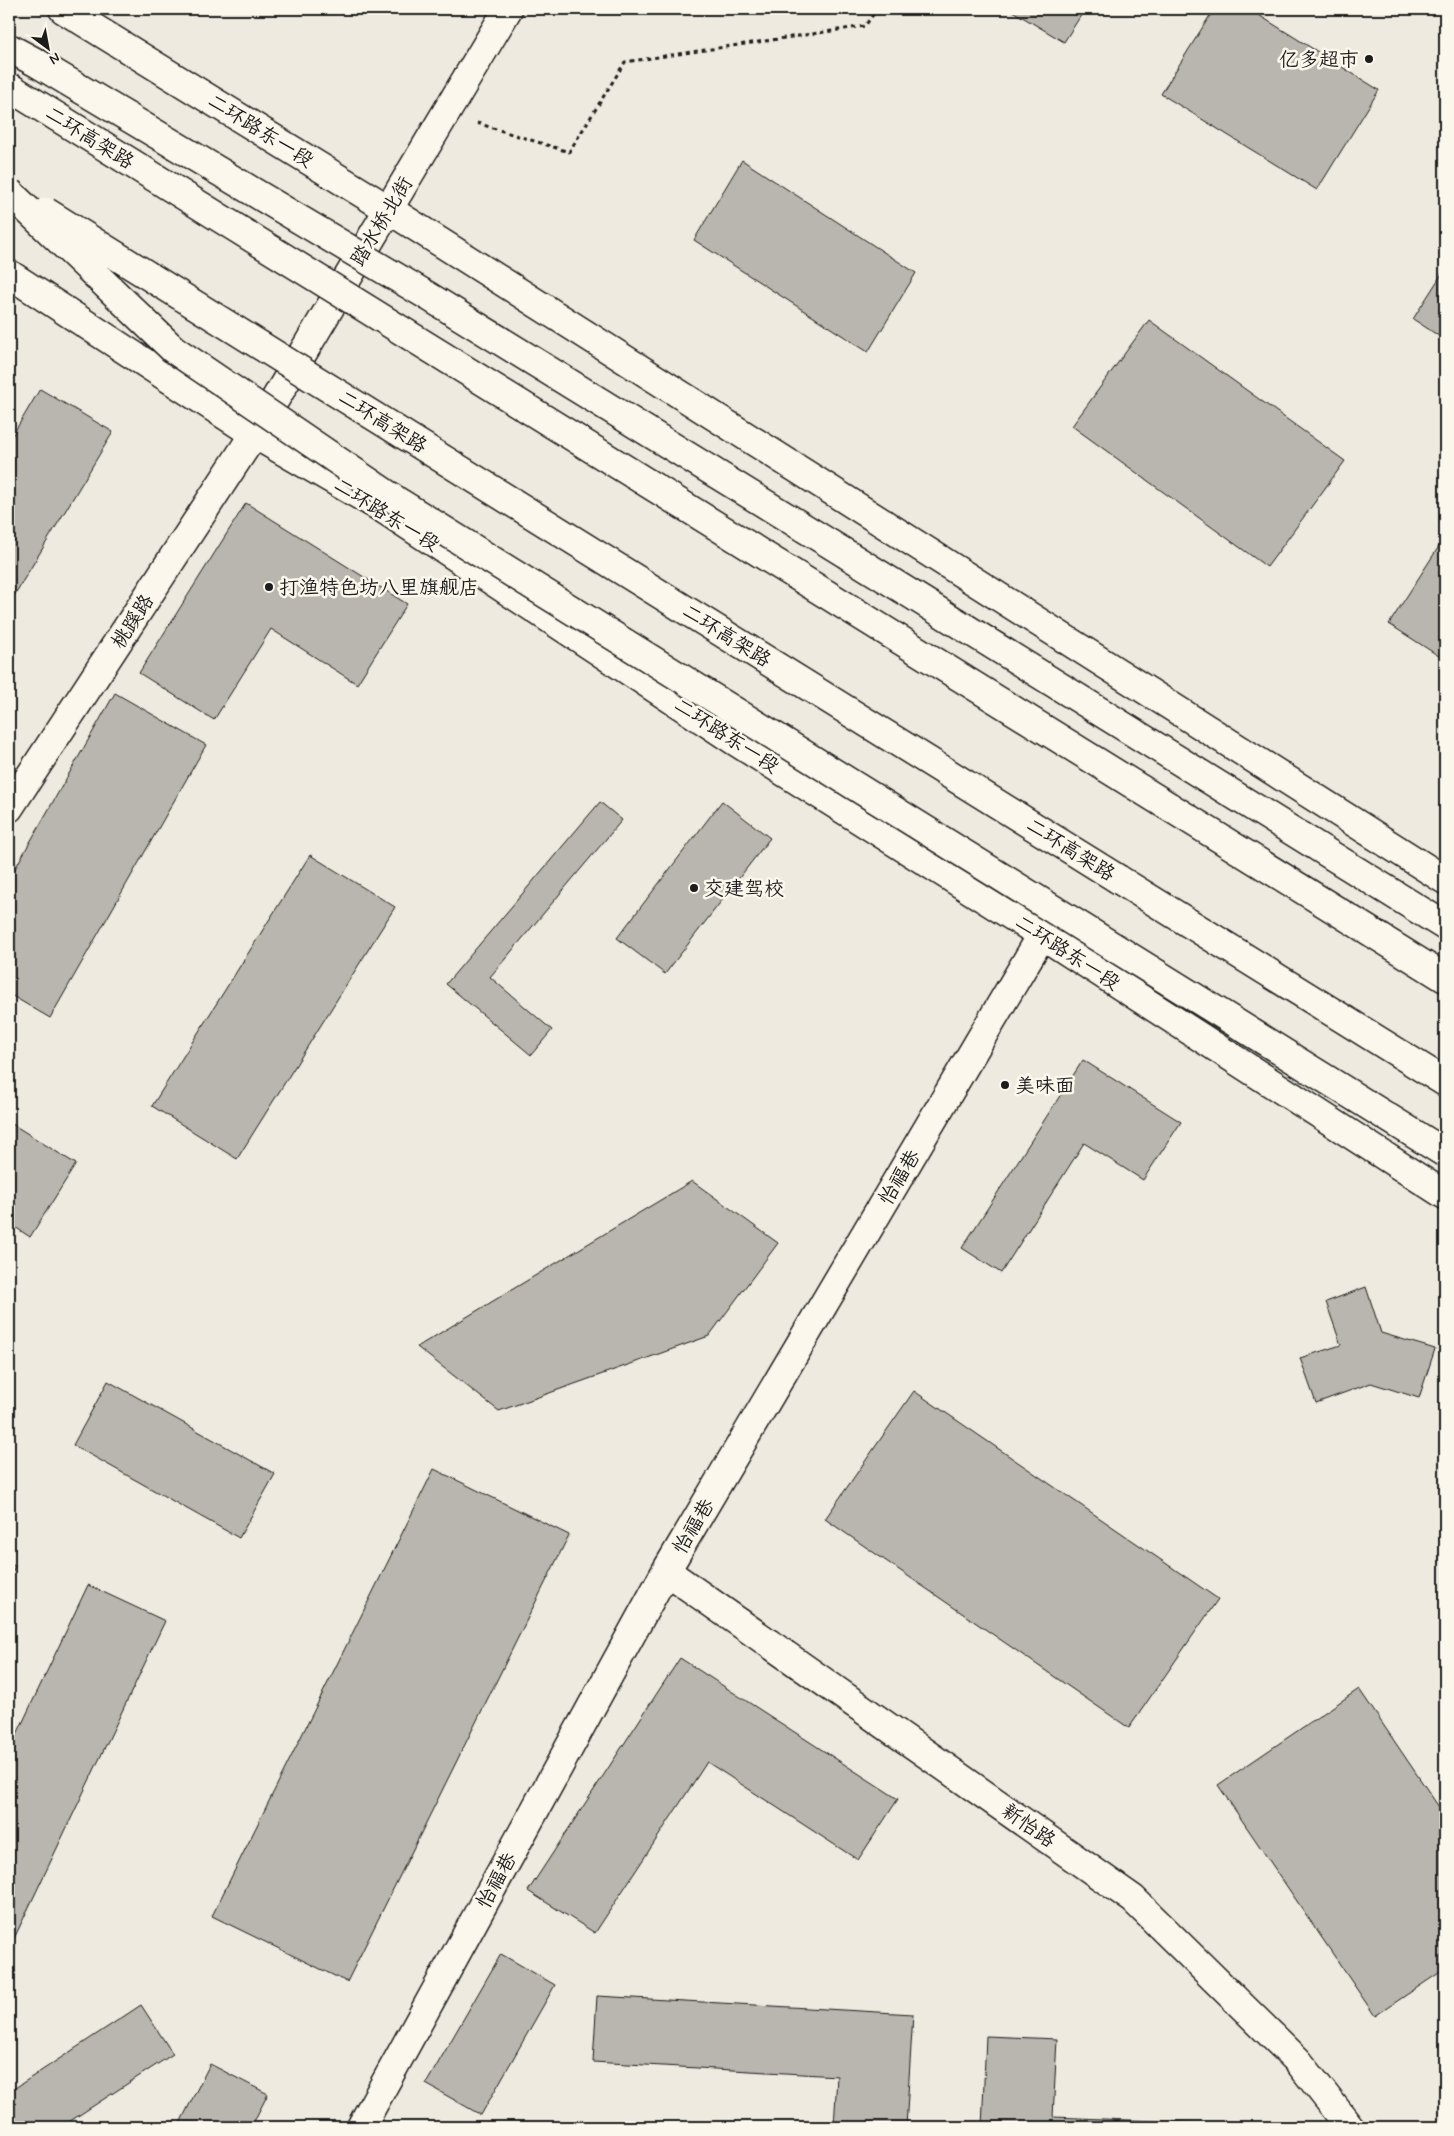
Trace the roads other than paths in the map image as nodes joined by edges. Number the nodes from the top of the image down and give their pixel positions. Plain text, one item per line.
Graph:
1 (63, 9) edge
2 (508, 9) edge
3 (9, 48) edge
4 (9, 87) edge
5 (9, 190) edge
6 (388, 209) junction
7 (9, 274) edge
8 (254, 434) junction
9 (9, 808) edge
10 (1445, 880) edge
11 (1445, 926) edge
12 (1042, 935) junction
13 (1445, 978) edge
14 (1445, 1082) edge
15 (1445, 1153) edge
16 (1445, 1195) edge
17 (666, 1571) junction
18 (361, 2127) edge
19 (1350, 2127) edge

1 - 6 main road, 二环路东一段
2 - 6 main road, 踏水桥北街
3 - 11 main road, bridge
4 - 13 main road, 二环高架路, bridge
5 - 14 main road, 二环高架路, bridge
5 - 15 main road, bridge
6 - 8 main road, 踏水桥北街
6 - 10 main road, 二环路东一段
7 - 8 main road, 二环路东一段
8 - 9 main road, 桃蹊路
8 - 12 main road, 二环路东一段
12 - 16 main road, 二环路东一段
12 - 17 main road, 怡福巷
17 - 18 main road, 怡福巷
17 - 19 main road, 新怡路

